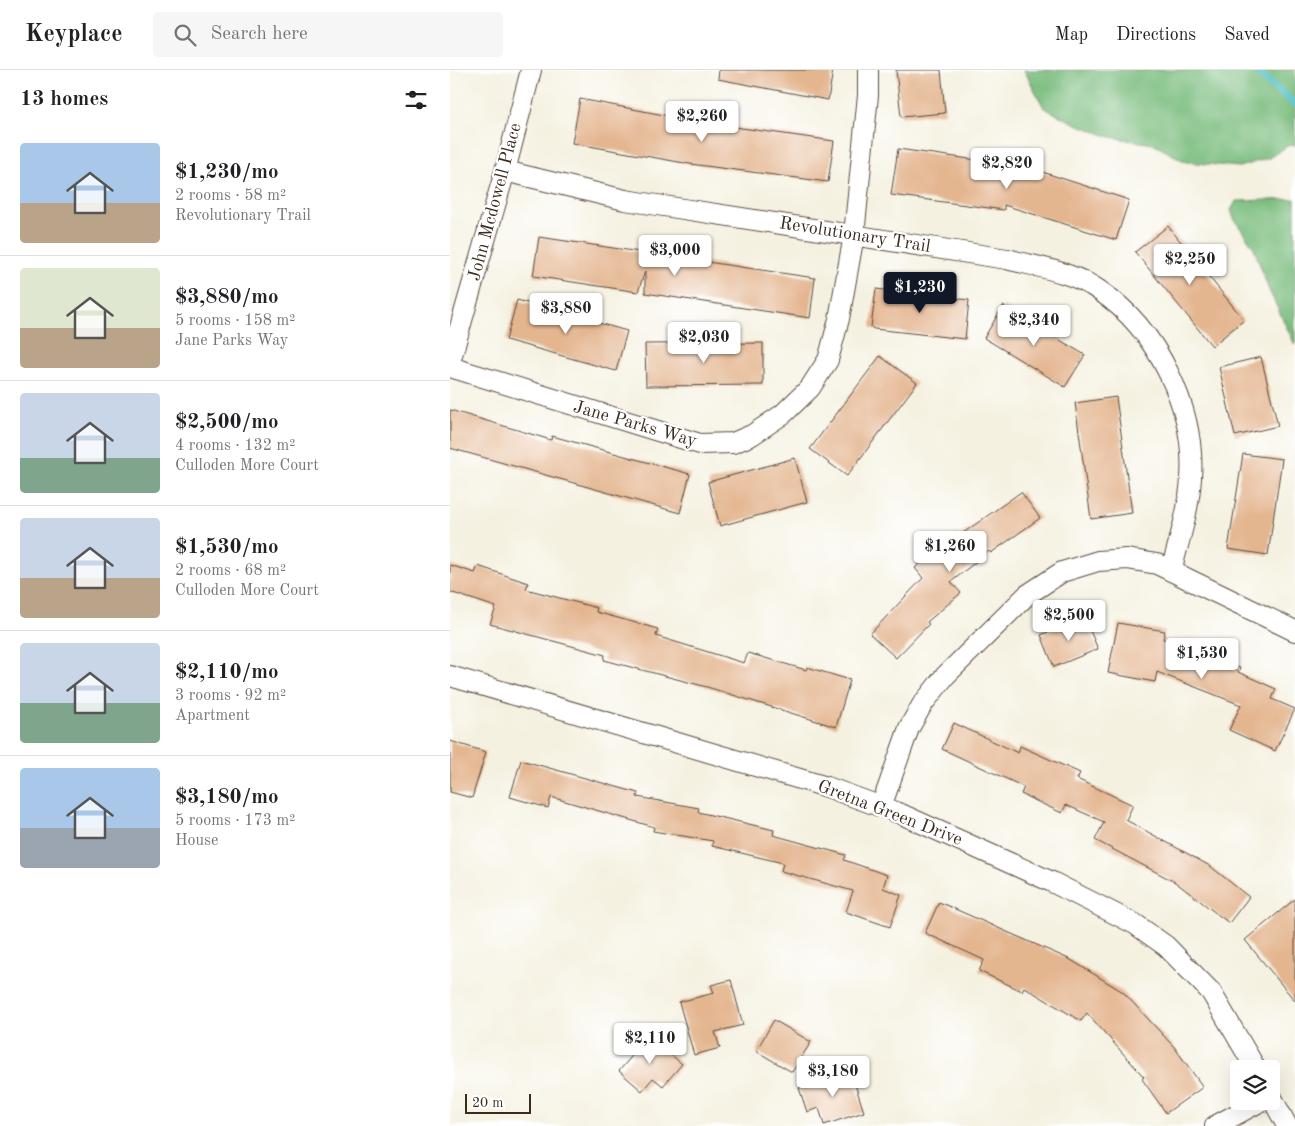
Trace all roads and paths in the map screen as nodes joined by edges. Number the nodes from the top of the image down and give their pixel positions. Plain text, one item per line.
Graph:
1 (531, 70) edge
2 (868, 70) edge
3 (505, 171) junction
4 (854, 235) junction
5 (450, 362) edge
6 (450, 367) edge
7 (1171, 571) junction
8 (1295, 631) edge
9 (450, 676) edge
10 (881, 806) junction
11 (1251, 1060) edge
12 (1244, 1110) edge
13 (1278, 1110) edge
14 (1215, 1126) edge
15 (1287, 1126) edge

1 - 3 street, John Mcdowell Place
2 - 4 street, Jane Parks Way
3 - 4 street, Revolutionary Trail
3 - 5 street, John Mcdowell Place
4 - 6 street, Jane Parks Way
4 - 7 street, Revolutionary Trail
7 - 8 street
7 - 10 street
9 - 10 street, Gretna Green Drive
10 - 11 street, Gretna Green Drive
12 - 14 street
13 - 15 street

